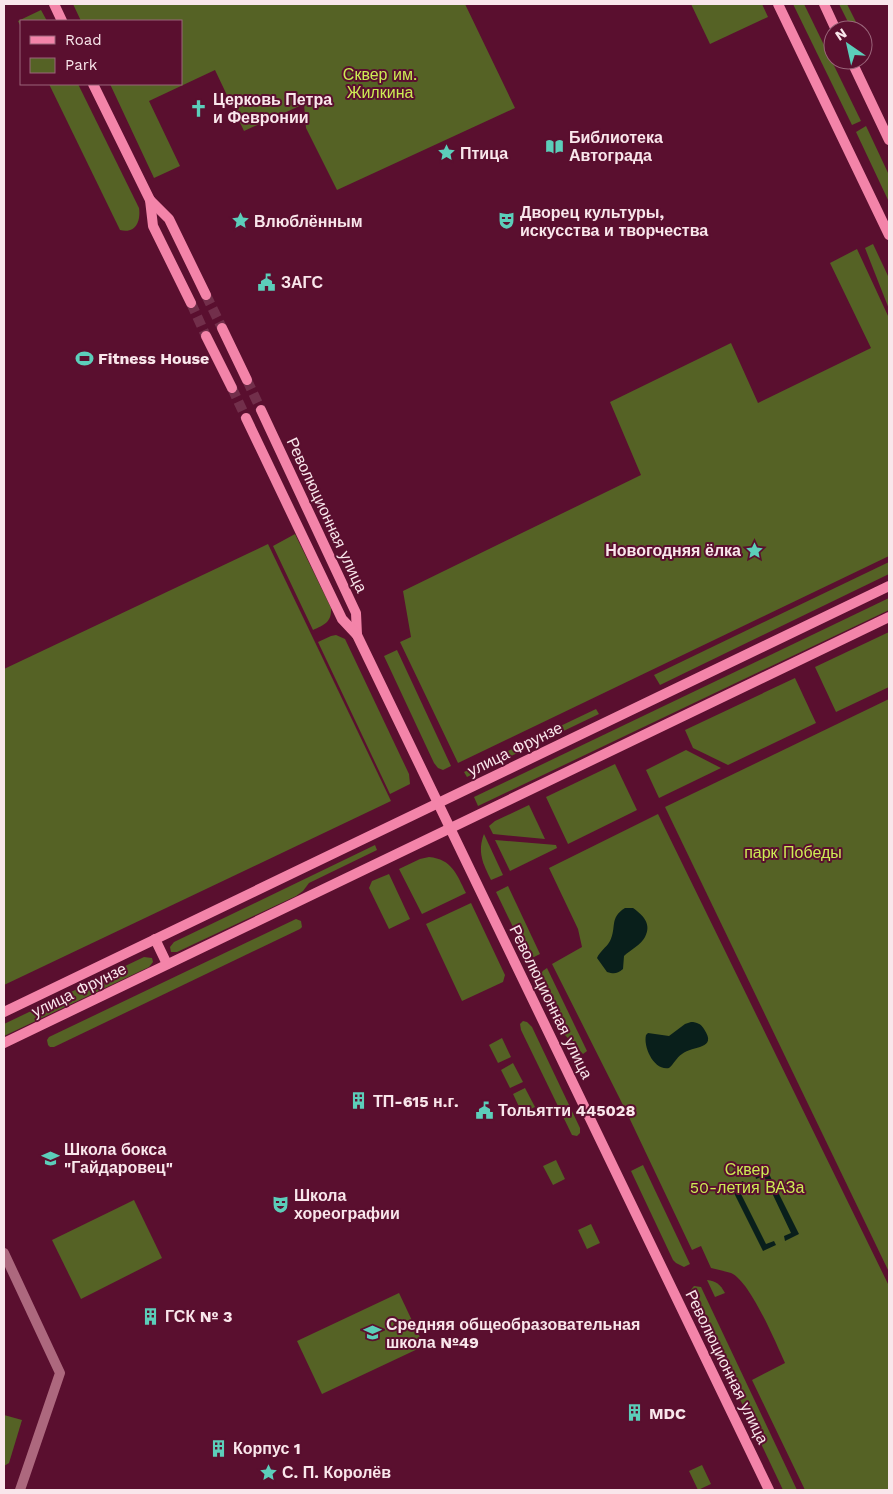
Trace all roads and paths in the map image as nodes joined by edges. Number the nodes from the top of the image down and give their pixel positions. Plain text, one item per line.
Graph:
1 (54, 4) edge
2 (778, 4) edge
3 (824, 4) edge
4 (62, 20) edge
5 (831, 20) edge
6 (856, 70) edge
7 (93, 85) edge
8 (889, 140) edge
9 (150, 200) junction
10 (889, 235) edge
11 (206, 295) tunnel mouth
12 (191, 303) tunnel mouth
13 (222, 328) tunnel mouth
14 (206, 336) tunnel mouth
15 (247, 380) tunnel mouth
16 (232, 388) tunnel mouth
17 (261, 410) tunnel mouth
18 (246, 418) tunnel mouth
19 (889, 586) edge
20 (889, 617) edge
21 (357, 635) junction
22 (438, 802) junction
23 (451, 828) junction
24 (155, 939) junction
25 (167, 964) junction
26 (4, 1012) edge
27 (4, 1043) edge
28 (4, 1252) edge
29 (20, 1490) edge
30 (769, 1490) edge

1 - 4 main road
2 - 10 main road
3 - 5 main road
6 - 8 main road
7 - 9 main road
9 - 11 main road
9 - 12 main road
13 - 15 main road
14 - 16 main road
17 - 21 main road, Революционная улица
18 - 21 main road, Революционная улица
19 - 22 main road, улица Фрунзе
20 - 23 main road, улица Фрунзе
21 - 22 main road, Революционная улица
22 - 23 main road, Революционная улица
22 - 24 main road, улица Фрунзе
23 - 25 main road, улица Фрунзе
23 - 30 main road, Революционная улица
24 - 25 main road
24 - 26 main road, улица Фрунзе
25 - 27 main road, улица Фрунзе
28 - 29 street

